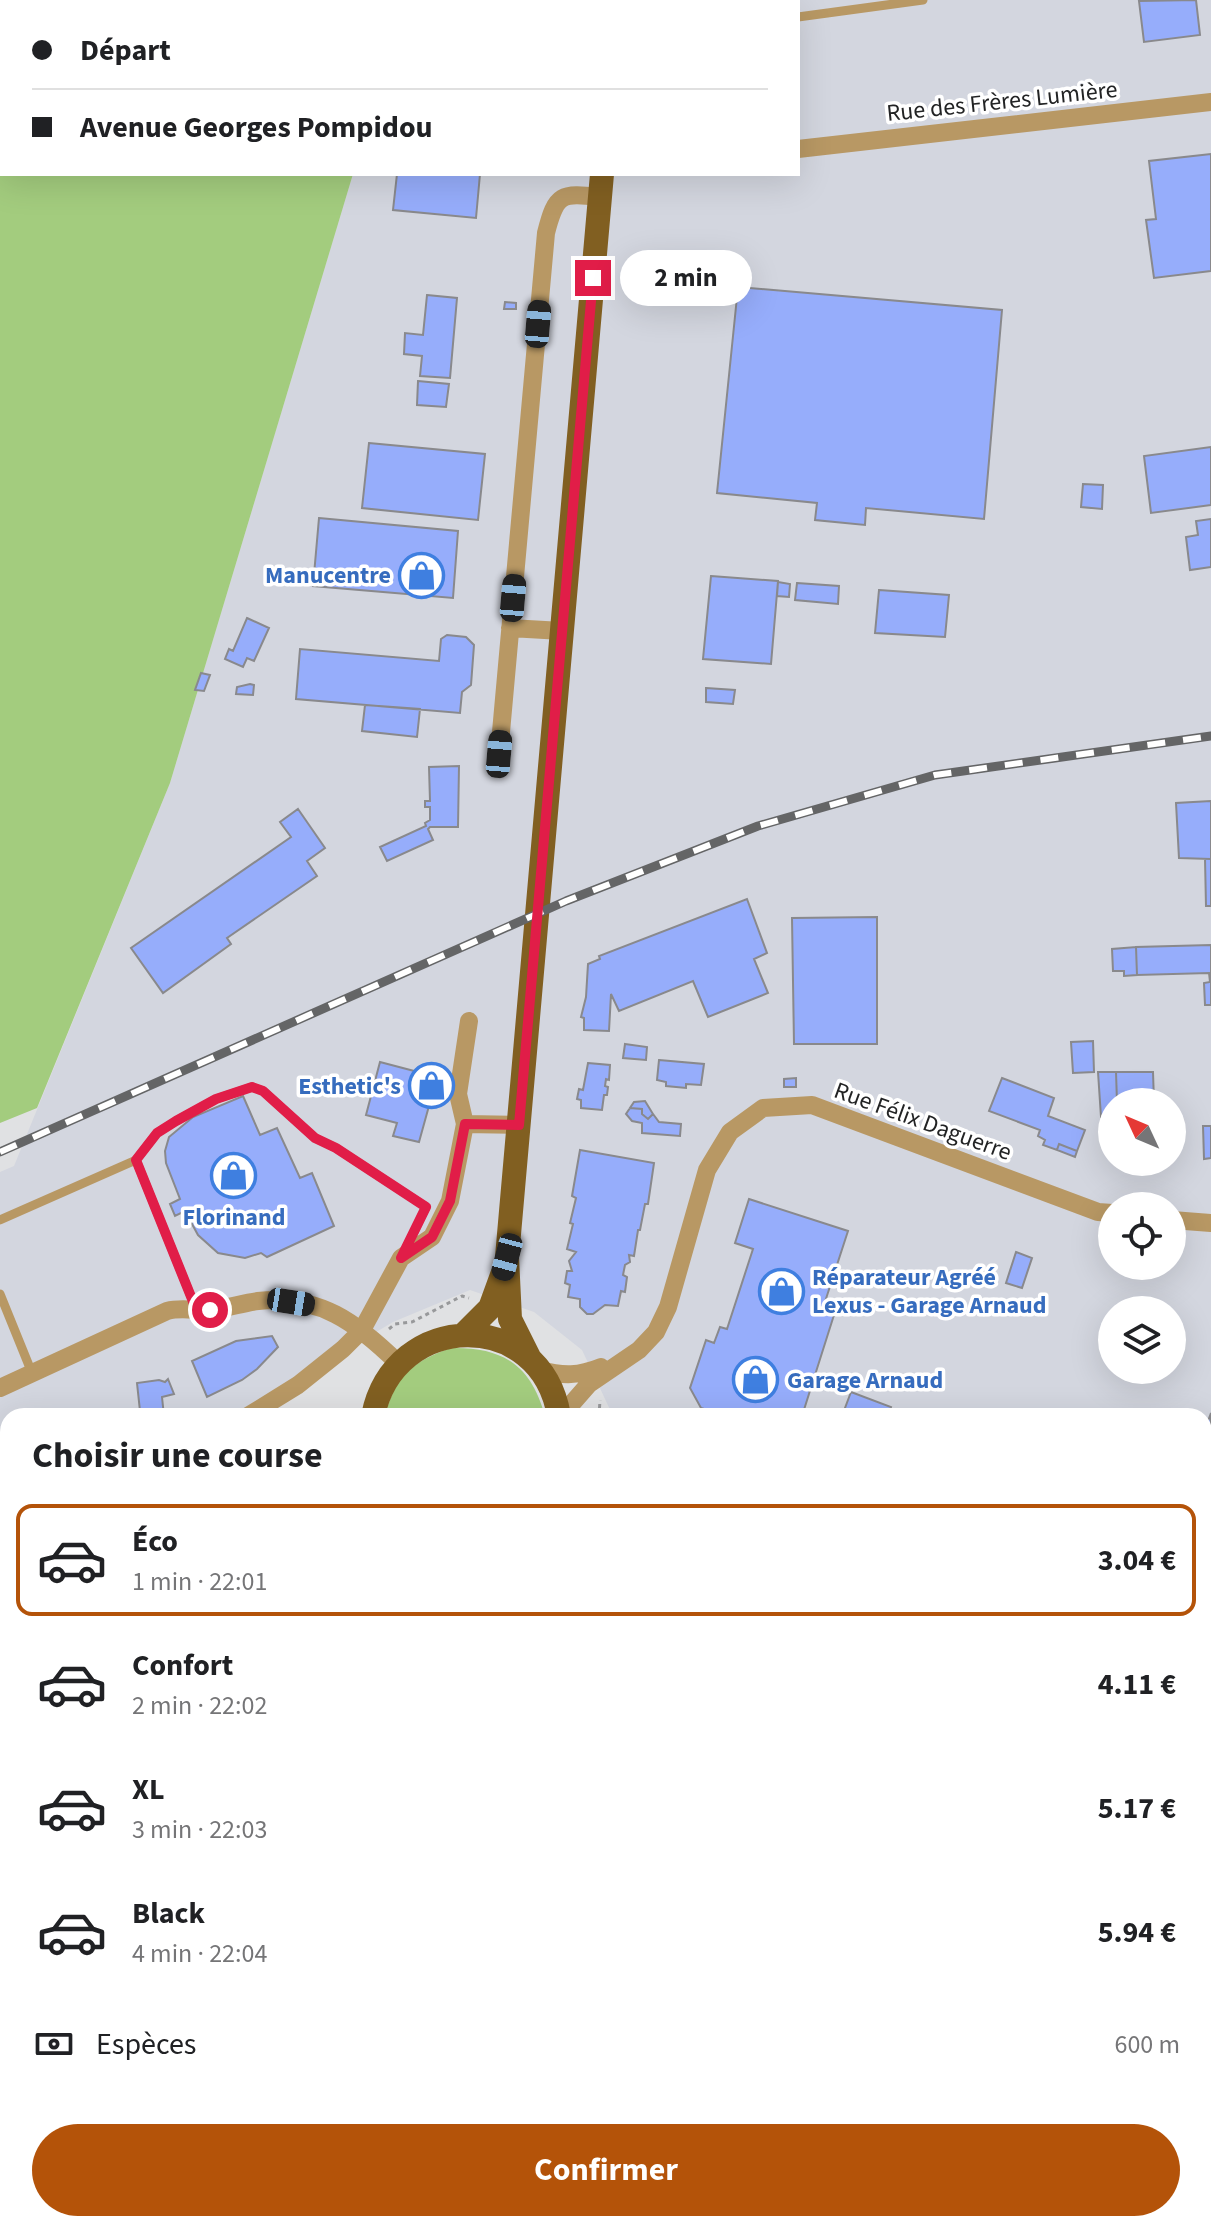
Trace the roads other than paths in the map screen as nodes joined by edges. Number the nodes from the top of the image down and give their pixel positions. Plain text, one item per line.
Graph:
1 (923, 0) edge
2 (800, 17) edge
3 (1211, 102) edge
4 (800, 149) edge
5 (601, 186) edge
6 (510, 628) junction
7 (562, 631) junction
8 (499, 754) dead end
9 (469, 1021) dead end
10 (465, 1124) junction
11 (519, 1125) junction
12 (136, 1160) junction
13 (1098, 1212) edge
14 (0, 1220) edge
15 (1186, 1221) edge
16 (1211, 1223) edge
17 (507, 1257) junction
18 (401, 1258) junction
19 (0, 1294) edge
20 (196, 1309) junction
21 (362, 1330) junction
22 (464, 1334) junction
23 (629, 1355) junction
24 (398, 1363) junction
25 (535, 1365) junction
26 (32, 1373) junction
27 (0, 1388) edge
28 (261, 1408) edge
29 (374, 1408) edge
30 (557, 1408) edge
31 (567, 1408) edge

1 - 2 lane
3 - 4 street, Rue des Frères Lumière
5 - 6 street
5 - 7 main road
6 - 7 street
6 - 8 street
7 - 11 main road
9 - 10 street
10 - 11 street
10 - 18 street
11 - 17 main road
12 - 14 lane
12 - 18 lane
12 - 20 lane
13 - 23 street, Rue Félix Daguerre
15 - 16 street
17 - 22 main road
17 - 25 main road
18 - 21 street
19 - 26 lane
20 - 21 street
20 - 26 street
21 - 24 street
21 - 28 street
22 - 24 main road
22 - 25 main road
23 - 25 street, Rue Félix Daguerre
23 - 31 street, Rue Félix Daguerre
24 - 29 main road
25 - 30 main road
26 - 27 street

